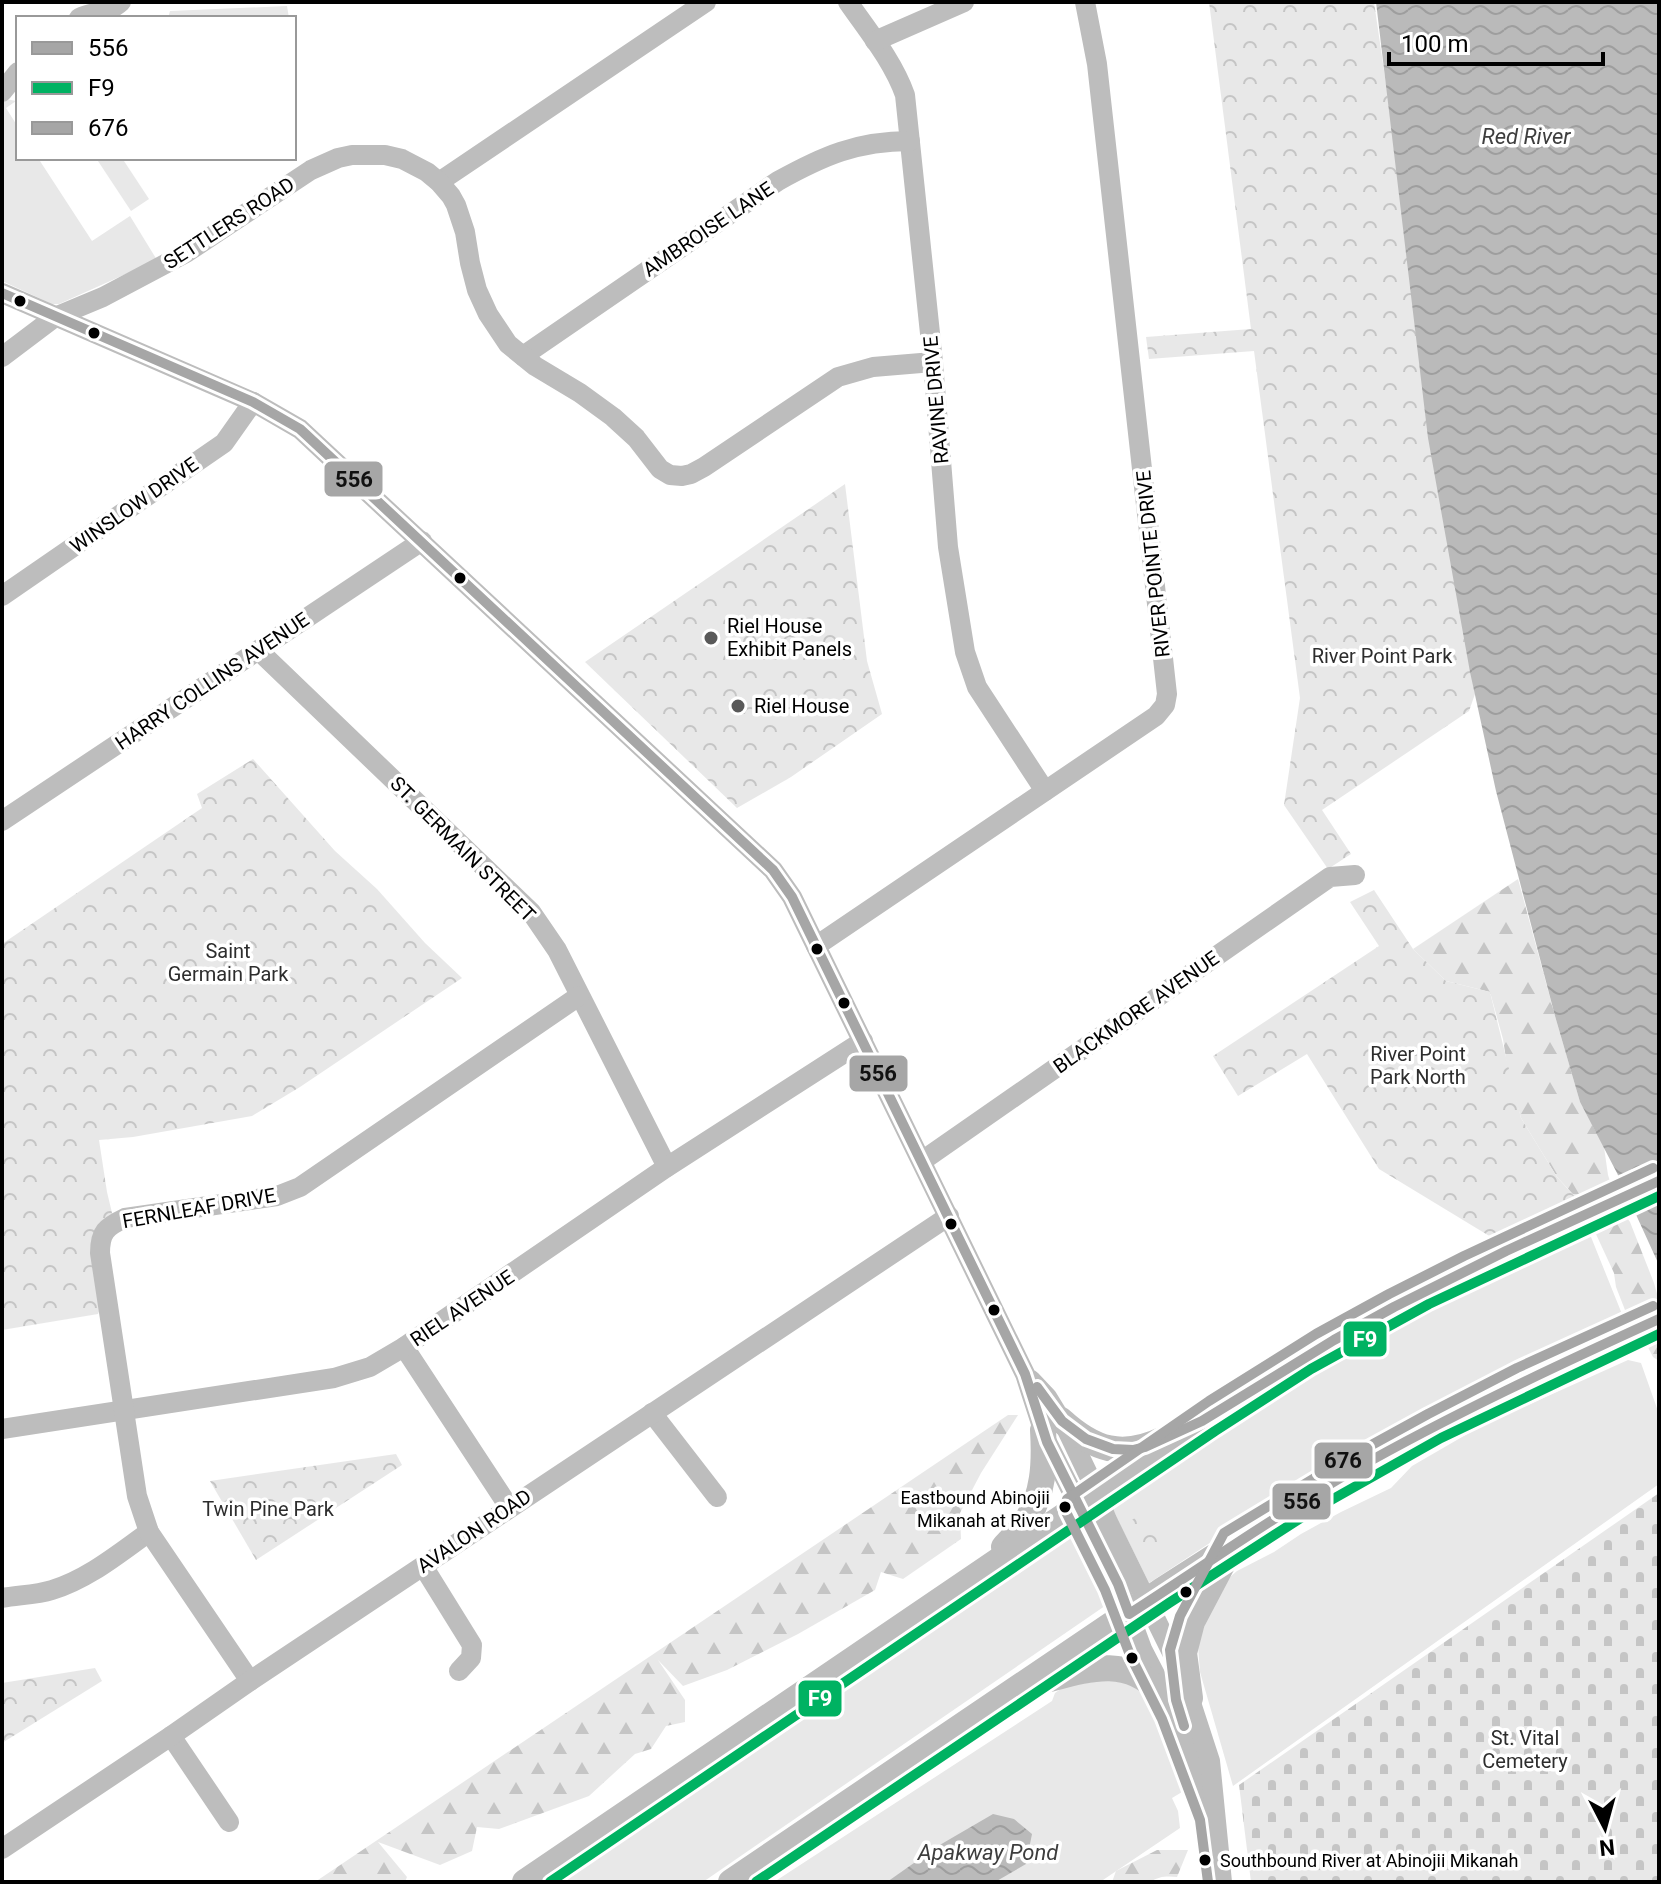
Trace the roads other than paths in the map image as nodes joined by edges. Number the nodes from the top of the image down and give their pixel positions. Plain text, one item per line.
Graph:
1 (121, 2) edge
2 (706, 2) edge
3 (848, 2) edge
4 (964, 2) edge
5 (1085, 2) edge
6 (84, 16) edge
7 (875, 41) junction
8 (910, 141) junction
9 (439, 182) junction
10 (2, 293) edge
11 (55, 317) junction
12 (523, 356) junction
13 (2, 357) edge
14 (933, 362) junction
15 (253, 402) junction
16 (422, 541) junction
17 (2, 596) edge
18 (258, 650) junction
19 (1045, 791) junction
20 (2, 821) edge
21 (1355, 875) dead end
22 (816, 946) junction
23 (579, 996) junction
24 (863, 1041) junction
25 (922, 1161) junction
26 (667, 1167) junction
27 (1659, 1181) edge
28 (949, 1216) junction
29 (1659, 1319) edge
30 (404, 1347) junction
31 (124, 1411) junction
32 (652, 1413) junction
33 (1207, 1419) junction
34 (1052, 1425) junction
35 (2, 1429) edge
36 (717, 1497) dead end
37 (1088, 1501) junction
38 (509, 1507) junction
39 (149, 1532) junction
40 (1233, 1543) junction
41 (423, 1566) junction
42 (975, 1577) junction
43 (2, 1598) edge
44 (1138, 1608) junction
45 (459, 1671) dead end
46 (250, 1681) junction
47 (1020, 1687) junction
48 (1182, 1706) junction
49 (171, 1736) junction
50 (229, 1822) dead end
51 (2, 1849) edge
52 (525, 1882) edge
53 (731, 1882) edge
54 (1222, 1882) edge

1 - 6 street
2 - 9 street
3 - 7 street, RAVINE DRIVE
4 - 7 street
5 - 19 street, RIVER POINTE DRIVE
7 - 8 street, RAVINE DRIVE
8 - 12 street, AMBROISE LANE
8 - 14 street, RAVINE DRIVE
9 - 11 street, SETTLERS ROAD
9 - 12 street, SETTLERS ROAD
10 - 11 street
11 - 13 street, SETTLERS ROAD
11 - 15 street
12 - 14 street, SETTLERS ROAD
14 - 19 street, RAVINE DRIVE
15 - 16 street
15 - 17 street, WINSLOW DRIVE
16 - 18 street, HARRY COLLINS AVENUE
16 - 22 street
18 - 20 street, HARRY COLLINS AVENUE
18 - 23 street, ST. GERMAIN STREET
19 - 22 street, RIVER POINTE DRIVE
21 - 25 street, BLACKMORE AVENUE
22 - 24 street
23 - 26 street, ST. GERMAIN STREET
23 - 31 street, FERNLEAF DRIVE
24 - 25 street
24 - 26 street, RIEL AVENUE
25 - 28 street
26 - 30 street, RIEL AVENUE
27 - 33 main road
28 - 32 street, AVALON ROAD
28 - 34 street
29 - 40 main road
30 - 31 street, RIEL AVENUE
30 - 38 street
31 - 35 street, RIEL AVENUE
31 - 39 street, FERNLEAF DRIVE
32 - 36 street
32 - 38 street, AVALON ROAD
33 - 34 main road
33 - 37 main road
34 - 37 street
34 - 42 main road
37 - 42 main road
37 - 44 street
38 - 41 street, AVALON ROAD
39 - 43 street
39 - 46 street, FERNLEAF DRIVE
40 - 44 main road
40 - 48 main road
41 - 45 street
41 - 46 street, AVALON ROAD
42 - 52 main road
44 - 47 main road
44 - 48 street
46 - 49 street, AVALON ROAD
47 - 48 main road
47 - 53 main road
48 - 54 street
49 - 50 street
49 - 51 street, AVALON ROAD

